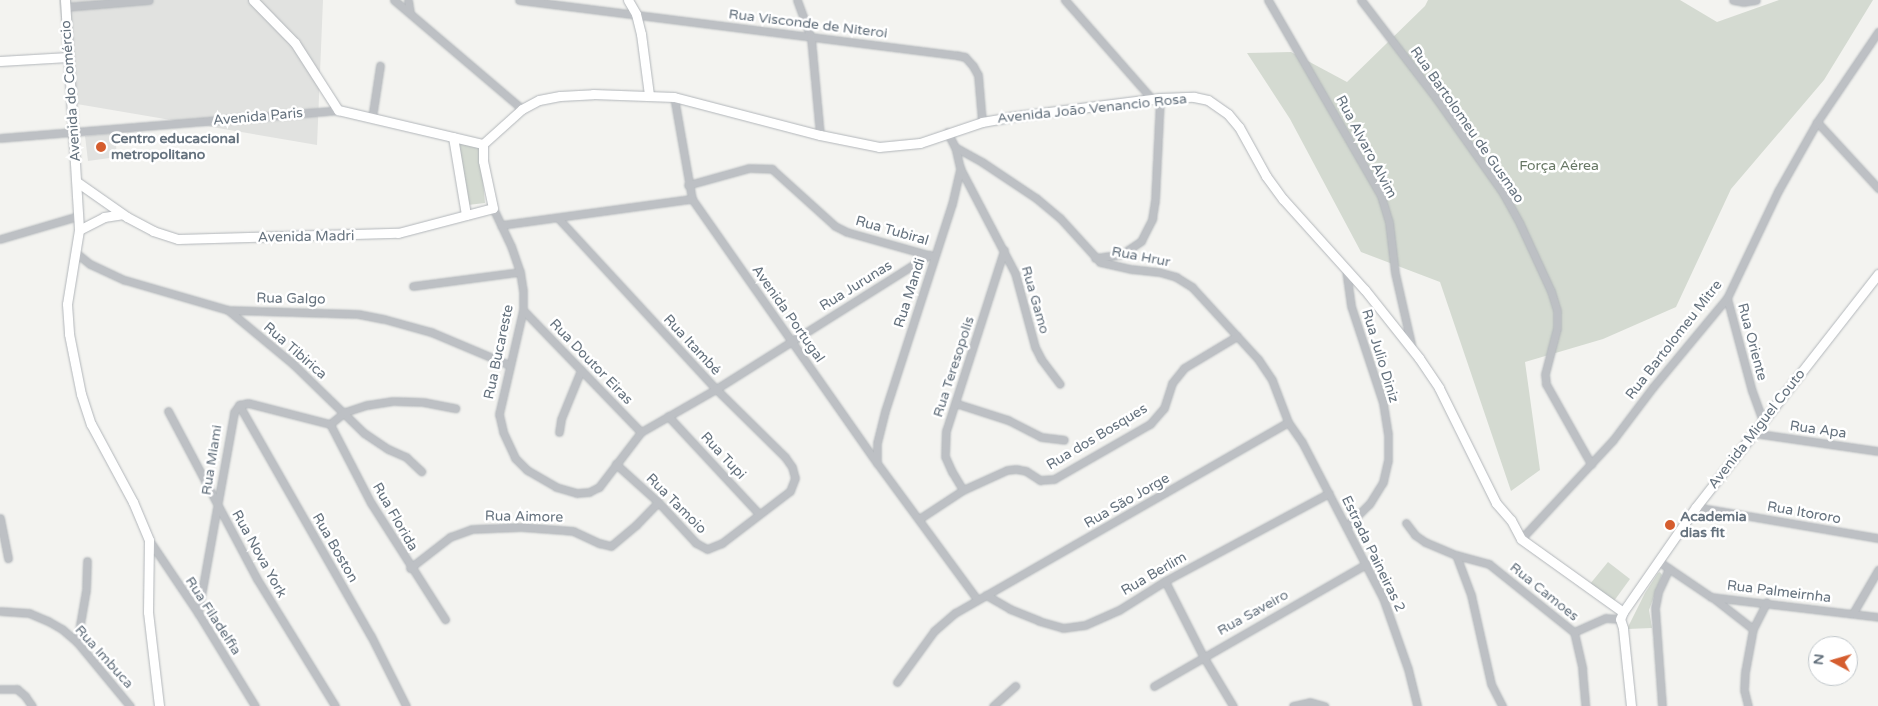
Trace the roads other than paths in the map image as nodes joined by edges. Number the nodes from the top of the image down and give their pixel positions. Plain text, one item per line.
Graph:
1 (149, 0) edge
2 (253, 0) edge
3 (394, 0) edge
4 (408, 0) edge
5 (519, 0) edge
6 (628, 0) edge
7 (797, 0) edge
8 (1065, 0) edge
9 (1268, 0) edge
10 (1361, 0) edge
11 (1733, 0) edge
12 (1756, 0) edge
13 (65, 3) edge
14 (410, 13) junction
15 (636, 14) junction
16 (1878, 32) edge
17 (811, 38) junction
18 (68, 57) junction
19 (0, 61) edge
20 (380, 66) dead end
21 (649, 95) junction
22 (674, 97) junction
23 (1156, 99) junction
24 (522, 109) junction
25 (338, 110) junction
26 (372, 118) junction
27 (982, 122) junction
28 (1817, 122) junction
29 (947, 132) junction
30 (73, 133) junction
31 (820, 135) junction
32 (453, 137) junction
33 (0, 138) edge
34 (483, 144) junction
35 (955, 147) junction
36 (960, 168) junction
37 (76, 182) junction
38 (688, 185) junction
39 (1878, 188) edge
40 (692, 199) junction
41 (493, 208) junction
42 (122, 214) junction
43 (466, 215) junction
44 (78, 216) junction
45 (558, 218) junction
46 (501, 224) junction
47 (79, 230) junction
48 (0, 240) edge
49 (1004, 250) junction
50 (75, 252) junction
51 (932, 256) junction
52 (1094, 258) junction
53 (1346, 270) junction
54 (520, 272) junction
55 (1878, 274) edge
56 (413, 286) dead end
57 (1727, 298) junction
58 (228, 310) junction
59 (522, 310) junction
60 (1237, 336) junction
61 (792, 341) junction
62 (1412, 348) junction
63 (509, 365) junction
64 (581, 370) junction
65 (1060, 384) dead end
66 (716, 389) junction
67 (955, 403) junction
68 (239, 406) junction
69 (455, 408) dead end
70 (168, 411) dead end
71 (345, 412) junction
72 (668, 416) junction
73 (1288, 422) junction
74 (1763, 422) junction
75 (330, 424) junction
76 (558, 432) dead end
77 (642, 432) junction
78 (1753, 433) junction
79 (1064, 440) dead end
80 (1878, 451) edge
81 (877, 463) junction
82 (616, 464) junction
83 (1591, 464) junction
84 (421, 471) dead end
85 (964, 490) junction
86 (1329, 493) junction
87 (658, 502) junction
88 (217, 505) junction
89 (1696, 507) junction
90 (758, 514) junction
91 (0, 518) edge
92 (918, 519) junction
93 (1406, 523) dead end
94 (1347, 526) junction
95 (1, 527) edge
96 (1878, 538) edge
97 (1521, 539) junction
98 (149, 540) junction
99 (1456, 555) junction
100 (8, 558) dead end
101 (87, 561) dead end
102 (1658, 561) junction
103 (1366, 564) junction
104 (410, 568) junction
105 (1669, 568) junction
106 (1878, 570) edge
107 (1164, 581) junction
108 (986, 595) junction
109 (1711, 597) junction
110 (977, 599) junction
111 (1768, 602) junction
112 (0, 611) edge
113 (198, 613) junction
114 (1853, 613) junction
115 (1622, 615) junction
116 (1878, 617) edge
117 (445, 619) dead end
118 (1753, 629) junction
119 (1574, 632) junction
120 (77, 642) junction
121 (1202, 656) junction
122 (897, 682) dead end
123 (1015, 686) dead end
124 (1154, 686) dead end
125 (0, 689) edge
126 (32, 706) edge
127 (130, 706) edge
128 (159, 706) edge
129 (255, 706) edge
130 (334, 706) edge
131 (406, 706) edge
132 (993, 706) edge
133 (1233, 706) edge
134 (1293, 706) edge
135 (1324, 706) edge
136 (1417, 706) edge
137 (1502, 706) edge
138 (1585, 706) edge
139 (1631, 706) edge
140 (1662, 706) edge
141 (1748, 706) edge

1 - 13 street
2 - 25 main road
3 - 14 street
4 - 14 street
5 - 15 street, Rua Visconde de Niteroi
6 - 15 main road
7 - 17 street
8 - 23 street
9 - 62 street, Rua Alvaro Alvim
10 - 83 street, Rua Bartolomeu de Gusmao
11 - 12 street
13 - 18 main road, Avenida do Comércio
14 - 24 street
15 - 17 street, Rua Visconde de Niteroi
15 - 21 main road
16 - 28 street, Rua Bartolomeu Mitre
17 - 27 street, Rua Visconde de Niteroi
17 - 31 street
18 - 19 main road
18 - 30 main road, Avenida do Comércio
20 - 26 street
21 - 22 main road, Avenida João Venancio Rosa
21 - 24 main road, Avenida João Venancio Rosa
22 - 31 main road, Avenida João Venancio Rosa
22 - 38 street, Avenida Portugal
23 - 27 main road, Avenida João Venancio Rosa
23 - 52 street
23 - 53 main road, Avenida João Venancio Rosa
24 - 34 main road, Avenida João Venancio Rosa
25 - 26 main road, Avenida Paris
25 - 30 street, Avenida Paris
26 - 32 main road, Avenida Paris
27 - 29 main road, Avenida João Venancio Rosa
28 - 39 street
28 - 57 street, Rua Bartolomeu Mitre
29 - 31 main road, Avenida João Venancio Rosa
29 - 35 street, Rua Mandi
30 - 33 street, Avenida Paris
30 - 37 main road, Avenida do Comércio
32 - 34 main road, Avenida Paris
32 - 43 main road
34 - 41 main road
35 - 36 street, Rua Mandi
35 - 52 street, Rua Hrur
36 - 49 street, Rua Gamo
36 - 51 street, Rua Mandi
37 - 42 main road, Avenida do Comércio
37 - 44 main road, Avenida do Comércio
38 - 40 street, Avenida Portugal
38 - 51 street, Rua Tubiral
40 - 45 street
40 - 61 street, Avenida Portugal
41 - 43 main road, Avenida Madri
41 - 46 street, Rua Bucareste
42 - 43 main road, Avenida Madri
42 - 47 main road
44 - 47 main road, Avenida do Comércio
44 - 48 street
45 - 46 street
45 - 66 street, Rua Itambé
46 - 54 street, Rua Bucareste
47 - 50 main road, Avenida do Comércio
49 - 65 street, Rua Gamo
49 - 67 street, Rua Teresopolis
50 - 58 street, Rua Galgo
50 - 98 main road, Avenida do Comércio
51 - 61 street, Rua Jurunas
51 - 81 street, Rua Mandi
52 - 60 street, Rua Hrur
53 - 62 main road, Avenida João Venancio Rosa
53 - 94 street, Rua Julio Diniz
54 - 56 street
54 - 59 street, Rua Bucareste
55 - 74 main road, Avenida Miguel Couto
57 - 74 street, Rua Oriente
57 - 83 street, Rua Bartolomeu Mitre
58 - 63 street, Rua Galgo
58 - 71 street, Rua Tibirica
59 - 63 street, Rua Bucareste
59 - 64 street, Rua Doutor Eiras
60 - 73 street, Rua Hrur
60 - 85 street, Rua dos Bosques
61 - 66 street, Rua Jurunas
61 - 81 street, Avenida Portugal
62 - 97 main road, Avenida João Venancio Rosa
63 - 82 street, Rua Bucareste
64 - 76 street
64 - 77 street, Rua Doutor Eiras
66 - 72 street, Rua Jurunas
66 - 90 street, Rua Itambé
67 - 79 street
67 - 85 street, Rua Teresopolis
68 - 75 street
68 - 88 street, Rua Miami
68 - 131 street, Rua Boston
69 - 71 street
70 - 88 street, Rua Nova York
71 - 75 street
71 - 84 street, Rua Tibirica
72 - 77 street, Rua Jurunas
72 - 90 street, Rua Tupi
73 - 86 street, Estrada Paineiras 2
73 - 108 street, Rua São Jorge
74 - 78 main road, Avenida Miguel Couto
75 - 104 street, Rua Florida
77 - 82 street, Rua Bucareste
78 - 80 street, Rua Apa
78 - 89 main road, Avenida Miguel Couto
81 - 92 street, Avenida Portugal
82 - 87 street, Rua Tamoio
83 - 97 street, Rua Bartolomeu Mitre
85 - 92 street, Rua dos Bosques
86 - 94 street, Estrada Paineiras 2
86 - 107 street, Rua Berlim
87 - 90 street, Rua Tamoio
87 - 104 street, Rua Aimore
88 - 113 street, Rua Miami
88 - 130 street, Rua Nova York
89 - 96 street, Rua Itororo
89 - 102 main road, Avenida Miguel Couto
91 - 95 street
92 - 110 street, Avenida Portugal
93 - 99 street, Rua Camoes
94 - 103 street, Estrada Paineiras 2
95 - 100 street
97 - 115 main road, Avenida João Venancio Rosa
98 - 113 street, Rua Filadelfia
98 - 128 main road
99 - 119 street, Rua Camoes
99 - 137 street
101 - 120 street
102 - 105 street, Rua Palmeirnha
102 - 115 main road, Avenida Miguel Couto
103 - 121 street, Rua Saveiro
103 - 136 street, Estrada Paineiras 2
104 - 117 street, Rua Florida
105 - 109 street, Rua Palmeirnha
105 - 140 street
106 - 114 street
107 - 108 street, Rua Berlim
107 - 121 street
108 - 110 street, Rua São Jorge
109 - 111 street, Rua Palmeirnha
109 - 118 street
110 - 122 street, Rua São Jorge
111 - 114 street, Rua Palmeirnha
111 - 118 street
112 - 120 street, Rua Imbuca
113 - 129 street, Rua Filadelfia
114 - 116 street, Rua Palmeirnha
115 - 119 street
115 - 139 main road
118 - 141 street
119 - 138 street, Rua Camoes
120 - 127 street, Rua Imbuca
121 - 124 street, Rua Saveiro
121 - 133 street
123 - 132 street
125 - 126 street
134 - 135 street

